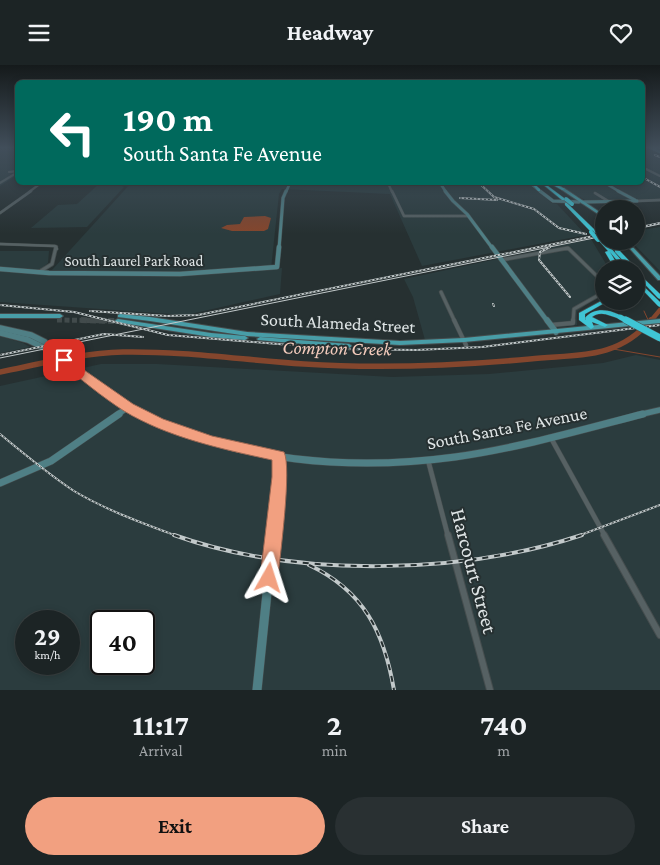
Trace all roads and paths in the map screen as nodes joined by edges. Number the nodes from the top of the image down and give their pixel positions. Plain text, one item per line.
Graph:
1 (11, 176) edge
2 (0, 183) edge
3 (38, 185) edge
4 (289, 185) edge
5 (389, 185) edge
6 (441, 185) edge
7 (533, 185) edge
8 (545, 185) edge
9 (556, 185) edge
10 (610, 185) edge
11 (563, 189) joint
12 (539, 190) joint
13 (595, 193) dead end
14 (606, 200) edge
15 (635, 200) edge
16 (660, 200) edge
17 (566, 201) junction
18 (595, 201) edge
19 (645, 201) edge
20 (580, 202) junction
21 (595, 212) edge
22 (0, 213) edge
23 (469, 216) junction
24 (595, 232) joint
25 (0, 244) edge
26 (612, 250) edge
27 (614, 250) edge
28 (635, 250) edge
29 (500, 258) junction
30 (622, 260) edge
31 (622, 260) edge
32 (52, 263) joint
33 (647, 263) junction
34 (0, 269) edge
35 (44, 269) joint
36 (39, 272) junction
37 (595, 274) edge
38 (660, 274) edge
39 (660, 279) edge
40 (645, 286) edge
41 (645, 287) edge
42 (648, 290) junction
43 (441, 291) dead end
44 (595, 297) edge
45 (660, 299) edge
46 (660, 305) edge
47 (595, 306) edge
48 (660, 311) edge
49 (0, 316) edge
50 (119, 318) dead end
51 (588, 318) junction
52 (0, 320) edge
53 (660, 321) edge
54 (551, 325) junction
55 (605, 325) junction
56 (591, 327) junction
57 (0, 328) edge
58 (556, 332) junction
59 (0, 334) edge
60 (35, 337) junction
61 (660, 338) edge
62 (29, 341) junction
63 (466, 343) junction
64 (55, 353) junction
65 (128, 407) junction
66 (660, 409) edge
67 (550, 437) junction
68 (279, 456) junction
69 (428, 460) junction
70 (0, 483) edge
71 (660, 635) edge
72 (258, 690) edge
73 (490, 690) edge

1 - 2 street
3 - 22 street
4 - 36 street, South Laurel Park Road
5 - 23 street
6 - 23 street
7 - 12 highway
8 - 17 highway
9 - 11 highway
10 - 15 street
11 - 20 main road
12 - 20 street
13 - 14 street
16 - 19 street
17 - 24 highway
17 - 24 highway
18 - 20 street
20 - 21 main road
23 - 29 street
25 - 32 street
26 - 31 highway
27 - 30 highway
28 - 33 main road
29 - 37 street
29 - 54 street
32 - 35 street
33 - 38 main road
33 - 39 main road
34 - 36 street, South Laurel Park Road
35 - 36 street
40 - 42 highway
41 - 42 highway
42 - 45 highway
42 - 46 highway
42 - 48 highway
43 - 63 street
44 - 54 street
47 - 56 highway
49 - 52 main road
50 - 63 main road, South Alameda Street
51 - 55 highway
51 - 56 highway
51 - 61 highway, bridge
53 - 55 main road, South Alameda Street
54 - 58 street
55 - 56 main road, South Alameda Street
56 - 58 main road, South Alameda Street
57 - 60 street, South Santa Fe Avenue
58 - 63 main road, South Alameda Street
59 - 62 street, South Santa Fe Avenue
60 - 62 street
60 - 64 street, South Santa Fe Avenue
62 - 64 street, South Santa Fe Avenue
64 - 65 street, South Santa Fe Avenue
65 - 68 street, South Santa Fe Avenue
65 - 70 street
66 - 67 street, South Santa Fe Avenue
67 - 69 street, South Santa Fe Avenue
67 - 71 street
68 - 69 street, South Santa Fe Avenue
68 - 72 street
69 - 73 street, Harcourt Street

